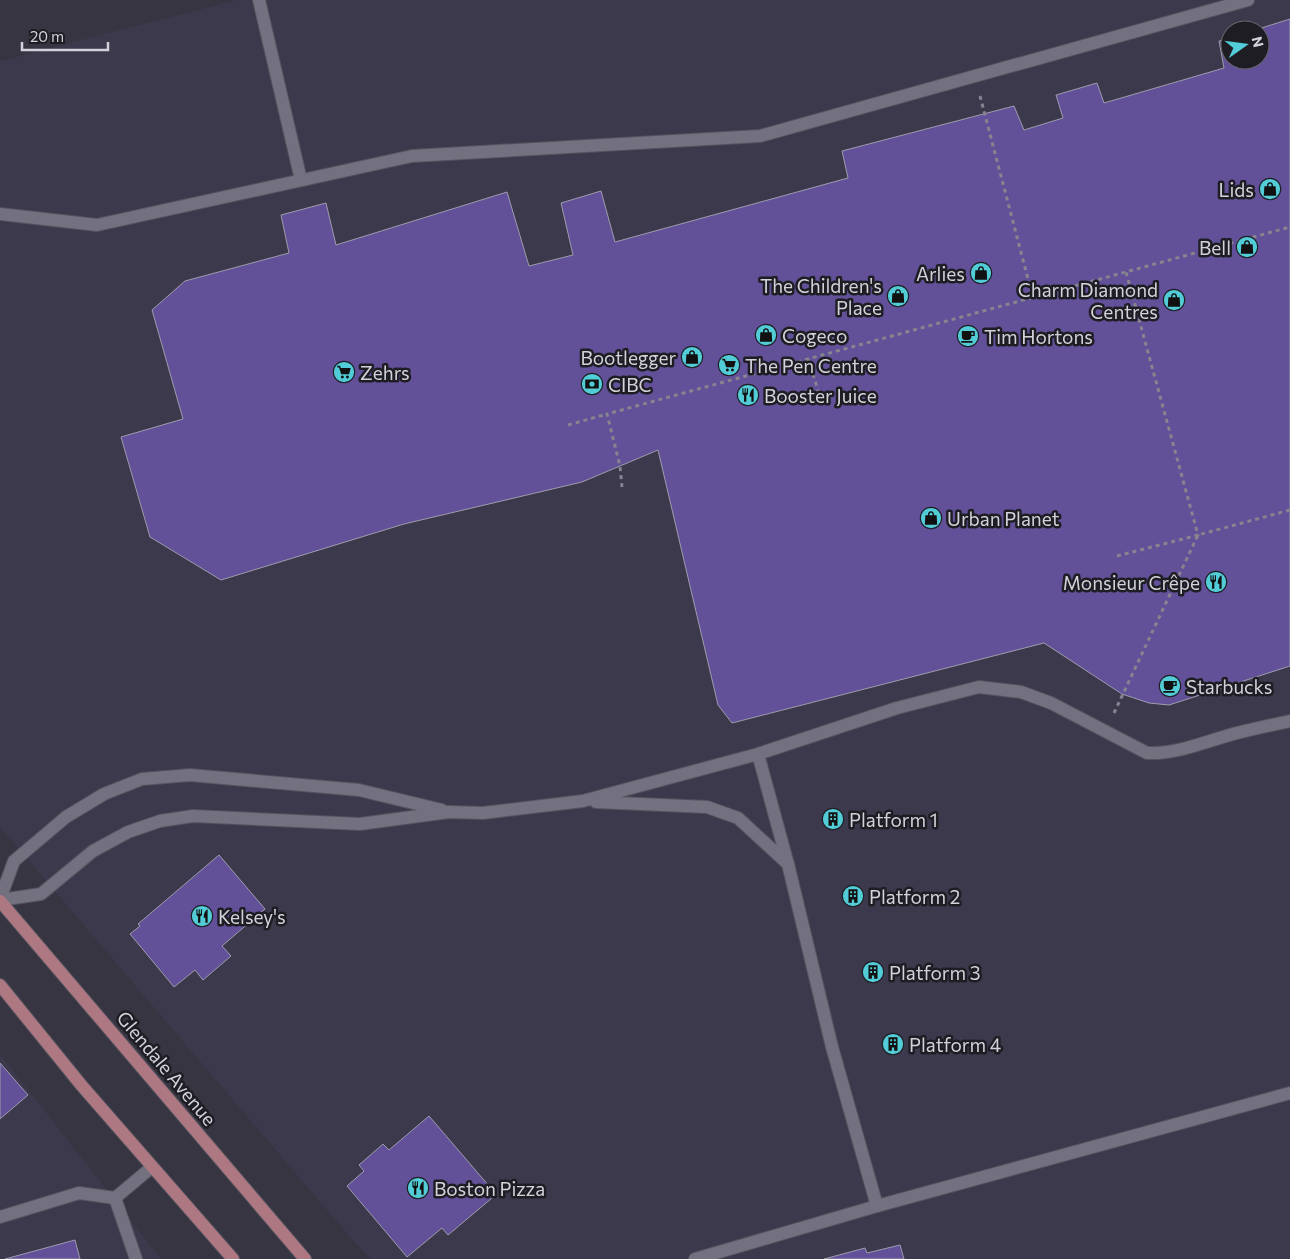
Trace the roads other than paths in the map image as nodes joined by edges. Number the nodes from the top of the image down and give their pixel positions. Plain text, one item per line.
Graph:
1 (259, 0) edge
2 (1248, 0) edge
3 (301, 180) junction
4 (0, 214) edge
5 (1290, 721) edge
6 (758, 754) junction
7 (583, 801) junction
8 (449, 812) junction
9 (788, 864) junction
10 (0, 900) edge
11 (0, 985) edge
12 (1290, 1093) edge
13 (152, 1167) junction
14 (115, 1198) junction
15 (877, 1206) junction
16 (0, 1217) edge
17 (136, 1259) edge
18 (232, 1259) edge
19 (305, 1259) edge
20 (695, 1259) edge

1 - 3 lane
2 - 3 lane
3 - 4 lane
5 - 6 lane
6 - 7 lane
6 - 9 lane
7 - 8 lane
7 - 9 lane
8 - 10 lane
8 - 10 lane
9 - 15 lane
10 - 19 main road, Glendale Avenue
11 - 13 main road
12 - 15 lane
13 - 14 lane
13 - 18 main road
14 - 16 lane
14 - 17 lane
15 - 20 lane

